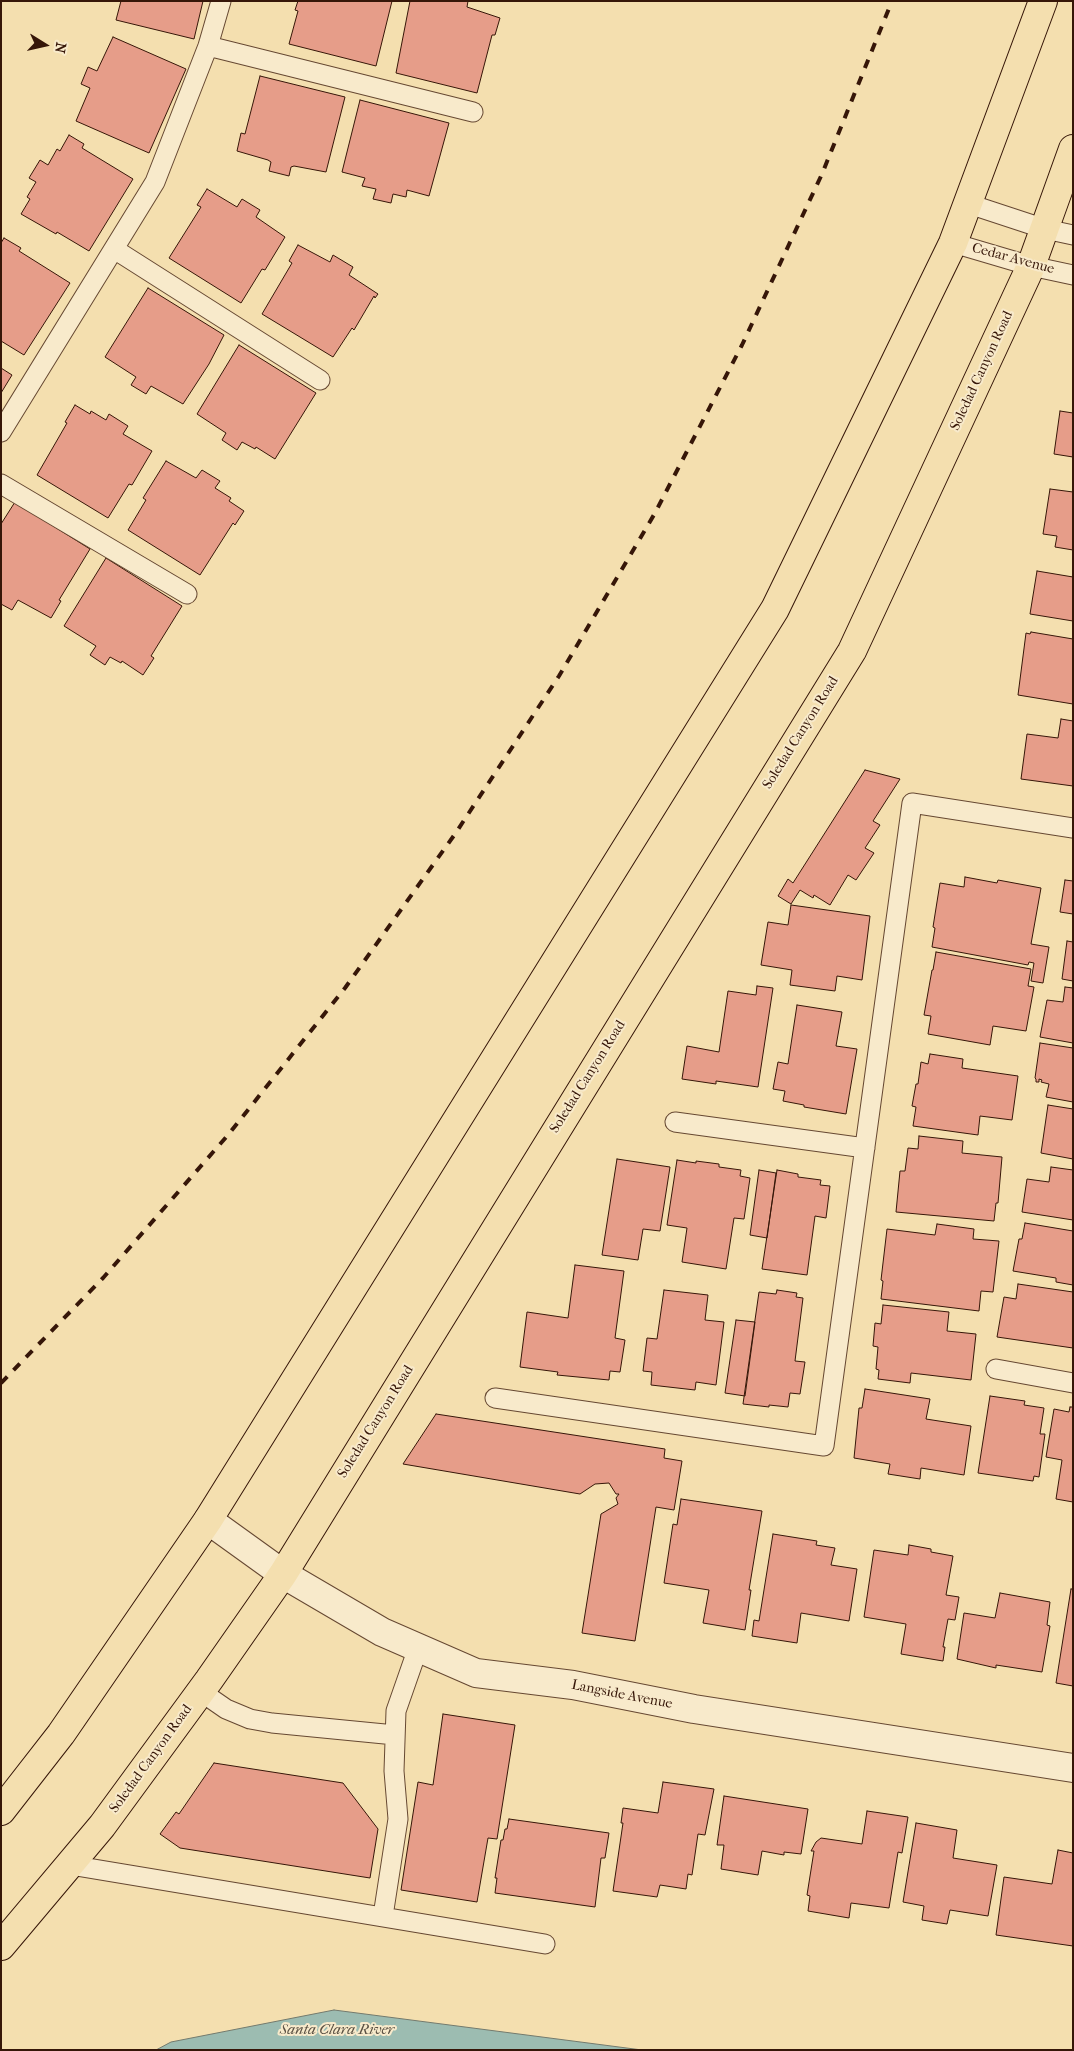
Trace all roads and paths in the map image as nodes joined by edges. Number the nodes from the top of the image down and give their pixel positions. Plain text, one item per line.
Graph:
1 (221, 1) edge
2 (1043, 1) edge
3 (208, 46) junction
4 (473, 112) dead end
5 (1073, 149) edge
6 (969, 204) junction
7 (1045, 229) junction
8 (1073, 235) edge
9 (953, 243) junction
10 (114, 249) junction
11 (1031, 266) junction
12 (1073, 275) edge
13 (320, 380) dead end
14 (1, 432) edge
15 (1, 484) edge
16 (187, 594) dead end
17 (1073, 828) edge
18 (675, 1122) dead end
19 (865, 1148) junction
20 (996, 1369) dead end
21 (1073, 1382) edge
22 (496, 1398) dead end
23 (208, 1520) junction
24 (283, 1574) junction
25 (418, 1648) junction
26 (200, 1691) junction
27 (395, 1735) junction
28 (1073, 1768) edge
29 (1, 1811) edge
30 (70, 1865) junction
31 (382, 1916) junction
32 (545, 1944) dead end
33 (1, 1946) edge

1 - 3 lane
2 - 6 main road
3 - 4 lane
3 - 10 lane
5 - 7 main road, Soledad Canyon Road
6 - 7 lane
6 - 9 main road
7 - 8 lane
7 - 11 main road, Soledad Canyon Road
9 - 11 lane, Cedar Avenue
9 - 23 main road
10 - 13 lane
10 - 14 lane
11 - 12 lane, Cedar Avenue
11 - 24 main road, Soledad Canyon Road
15 - 16 lane
17 - 19 lane
18 - 19 lane
19 - 22 lane
20 - 21 lane
23 - 24 street, Langside Avenue
23 - 29 main road
24 - 25 street, Langside Avenue
24 - 26 main road, Soledad Canyon Road
25 - 27 lane
25 - 28 street, Langside Avenue
26 - 27 lane
26 - 30 main road, Soledad Canyon Road
27 - 31 lane
30 - 31 lane
30 - 33 main road, Soledad Canyon Road
31 - 32 lane

